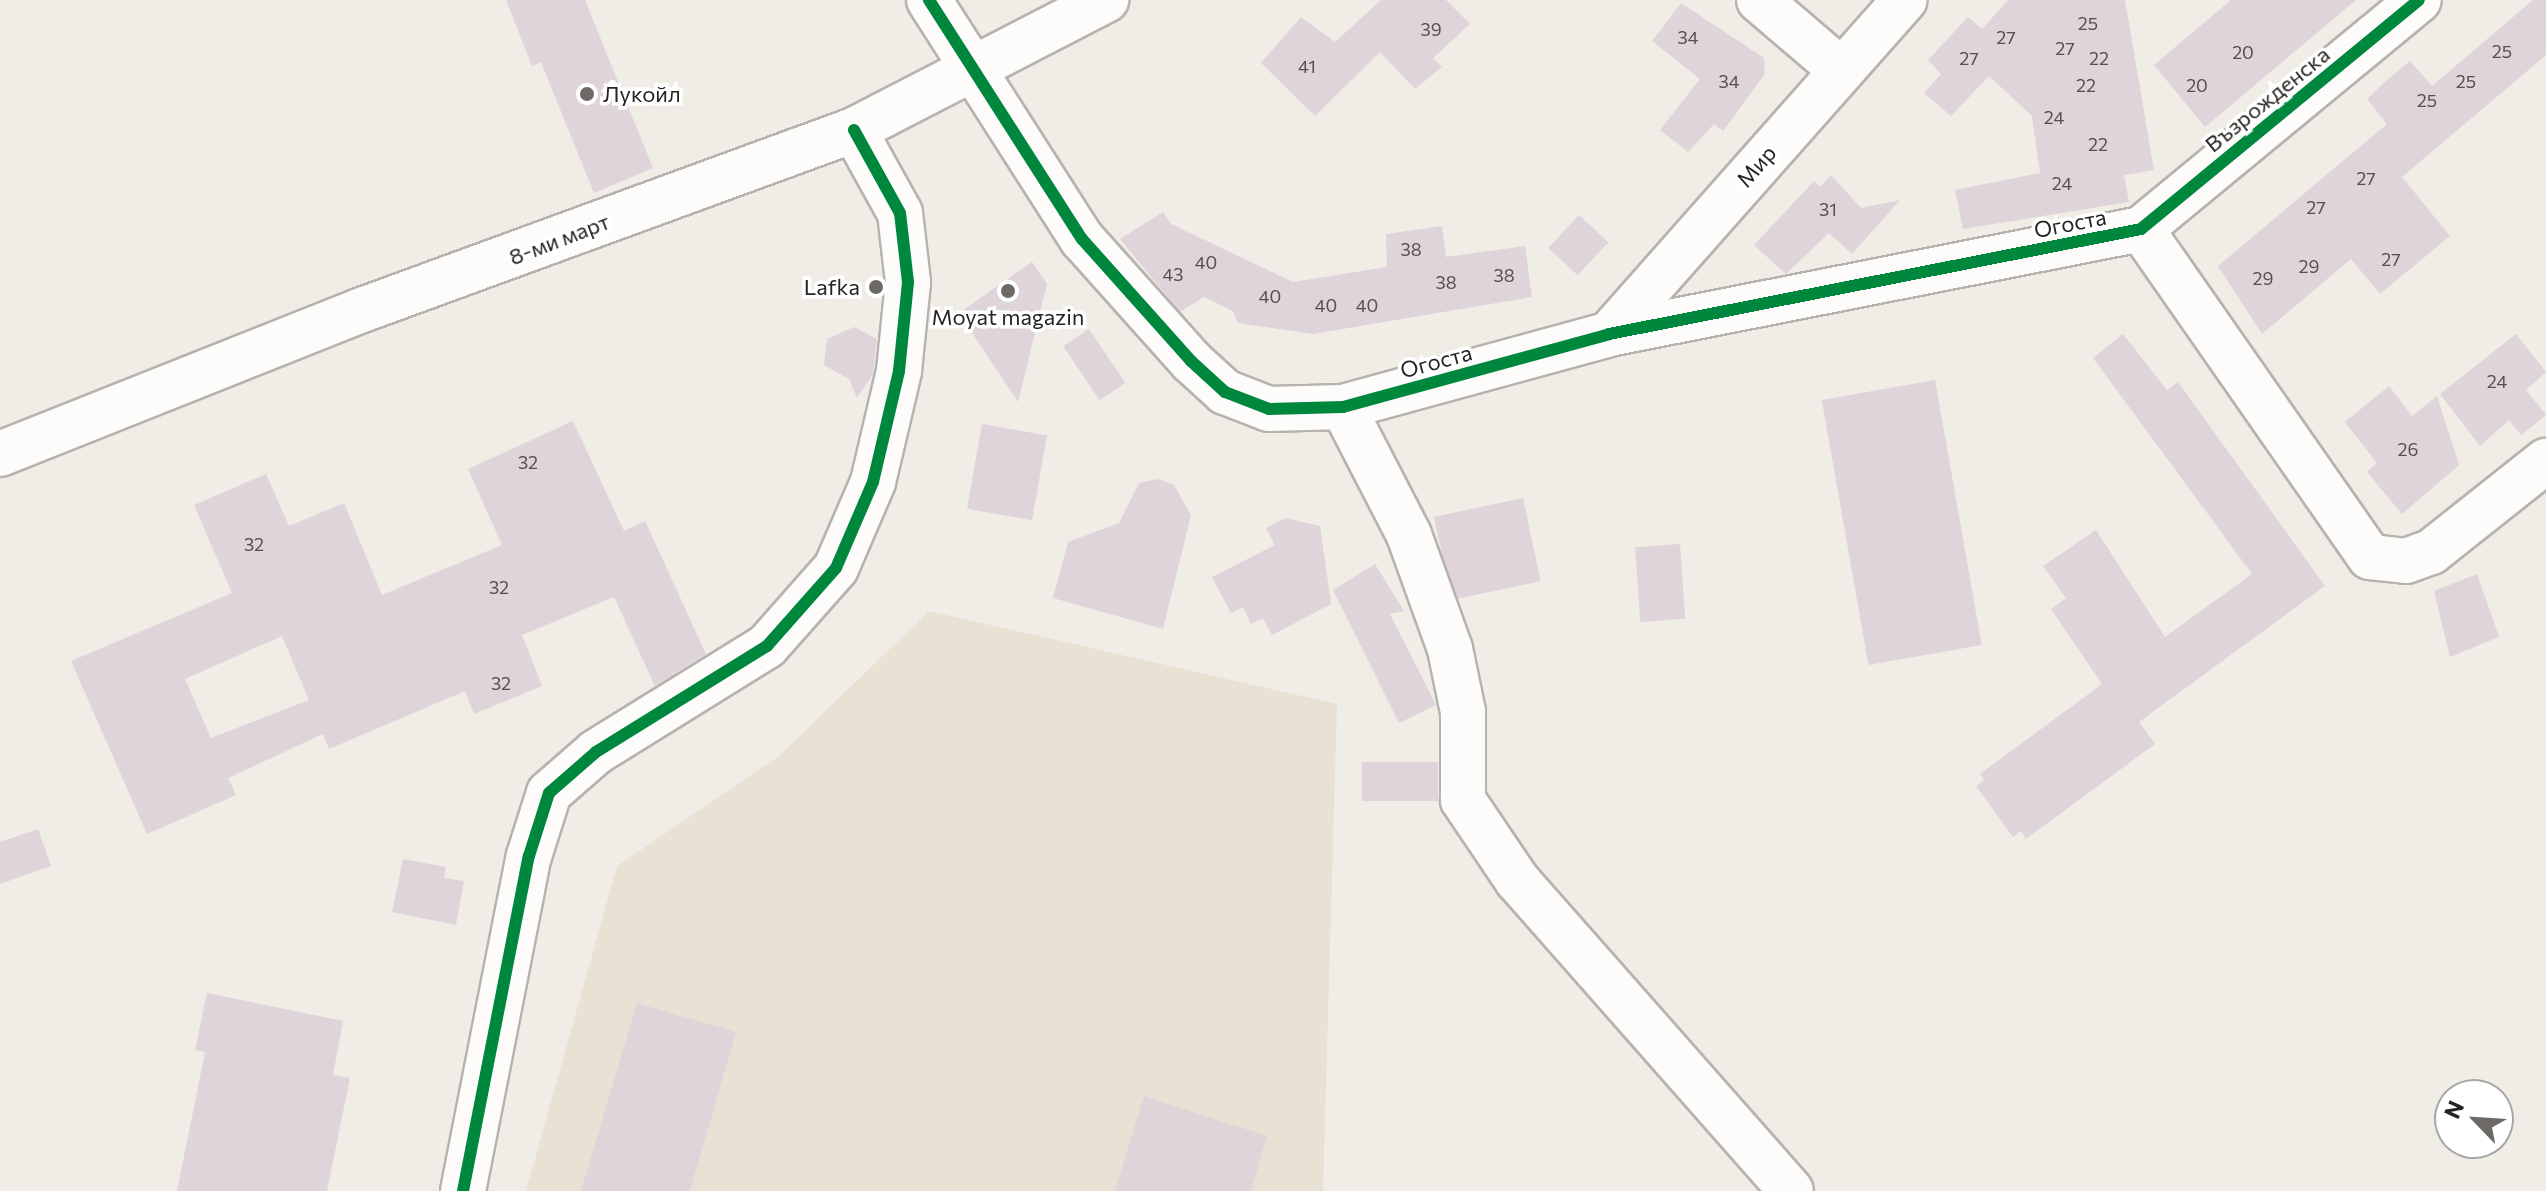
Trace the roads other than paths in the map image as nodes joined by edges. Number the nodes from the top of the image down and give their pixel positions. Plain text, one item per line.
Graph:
1 (929, 0) edge
2 (1106, 0) edge
3 (1759, 0) edge
4 (1905, 0) edge
5 (2419, 0) edge
6 (974, 69) junction
7 (1841, 70) junction
8 (854, 130) junction
9 (2141, 229) junction
10 (1609, 334) junction
11 (1343, 407) junction
12 (0, 454) edge
13 (2546, 461) edge
14 (463, 1191) edge
15 (1791, 1191) edge

1 - 6 street, Огоста
2 - 6 street, 8-ми март
3 - 7 street
4 - 7 street, Мир
5 - 9 street, Възрожденска
6 - 8 street, 8-ми март
6 - 11 street, Огоста
7 - 10 street, Мир
8 - 12 street, 8-ми март
8 - 14 street
9 - 10 street, Огоста
9 - 13 street, Огоста
10 - 11 street, Огоста
11 - 15 street

